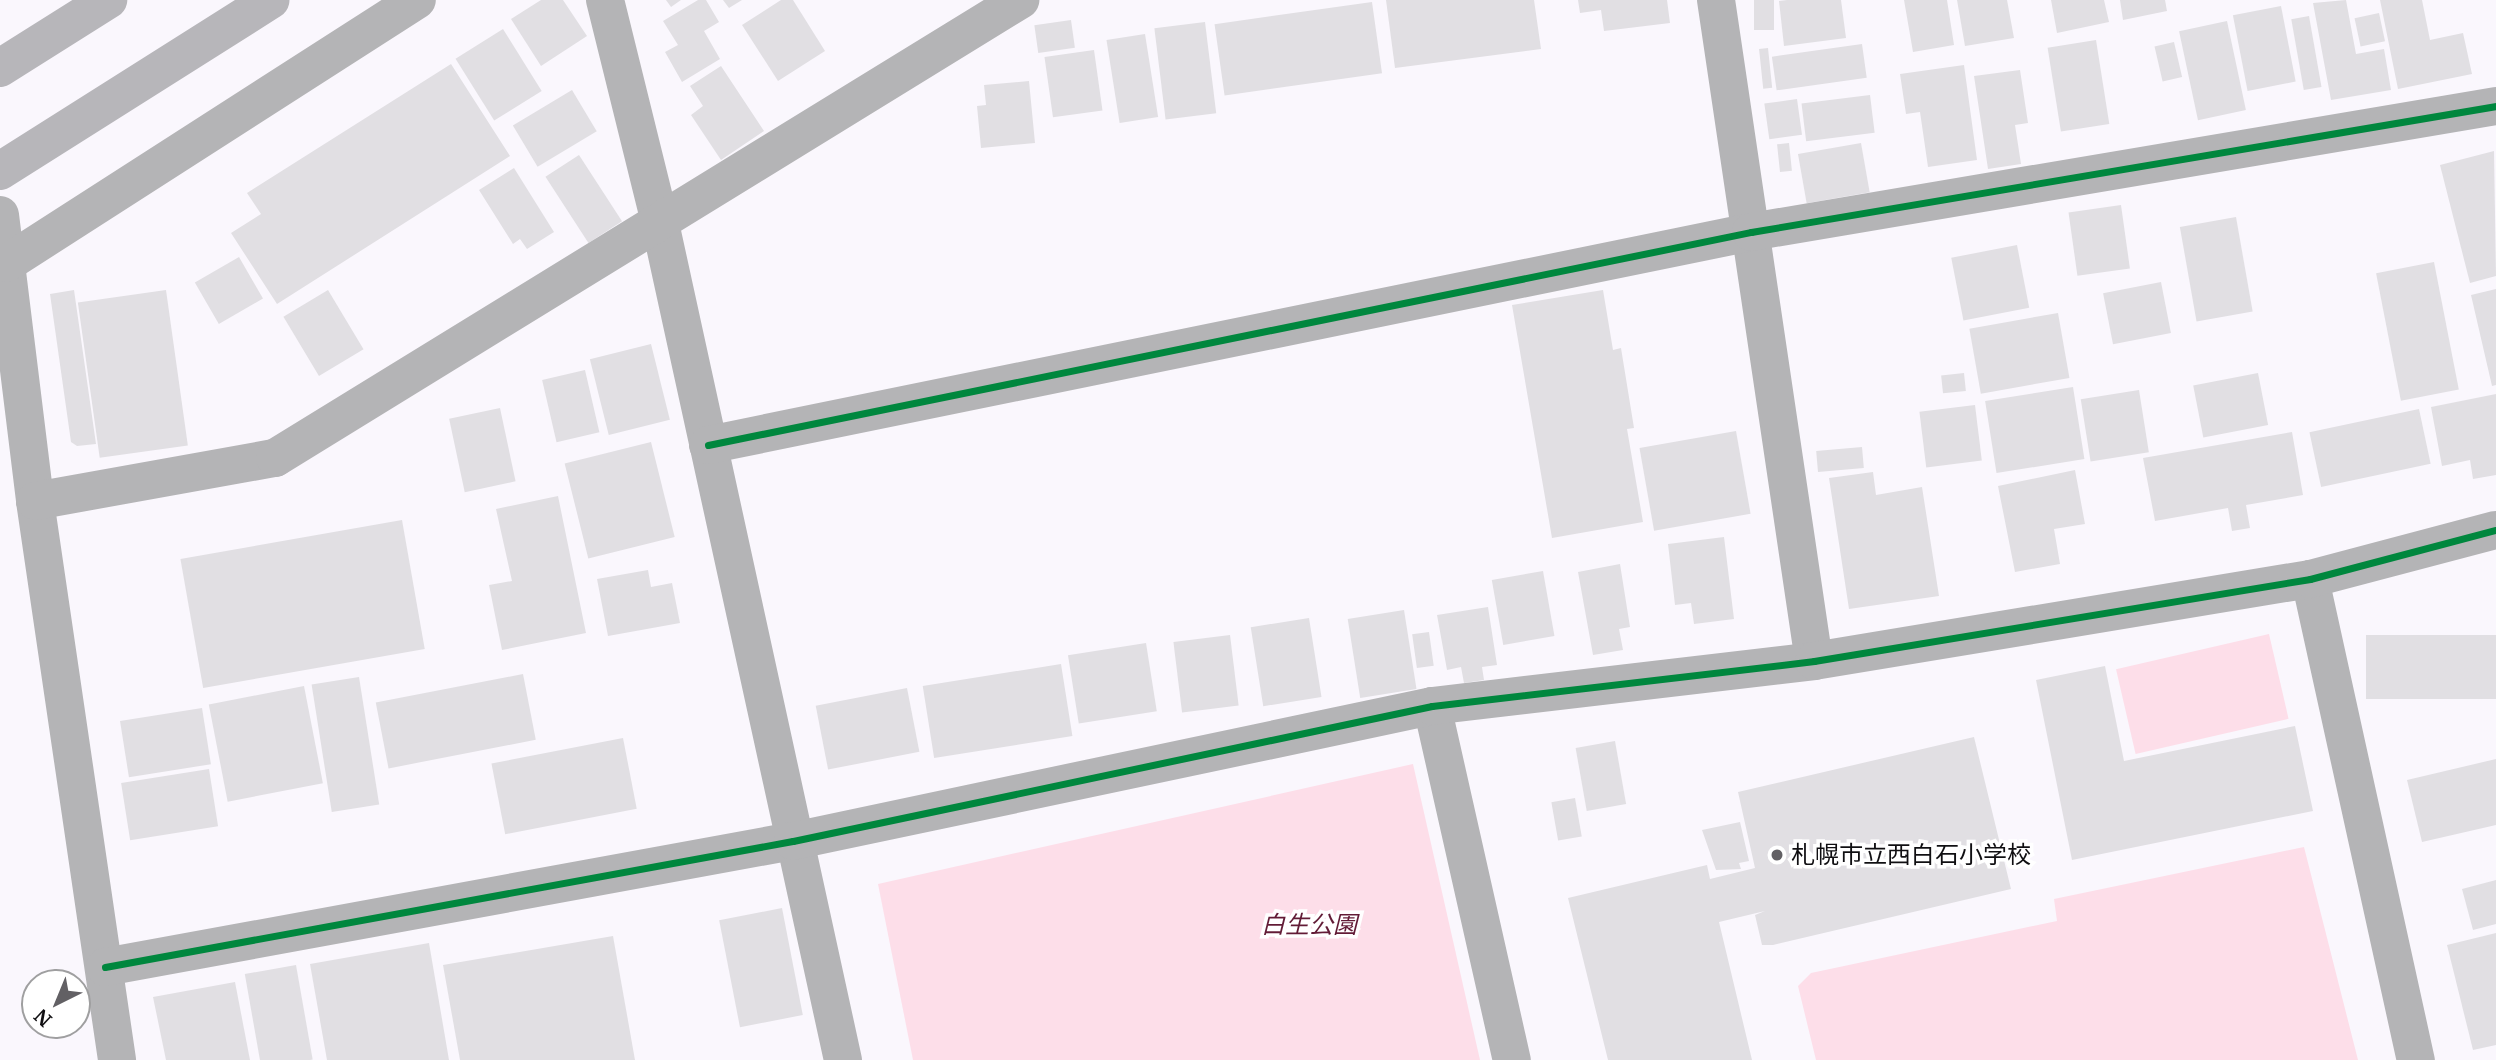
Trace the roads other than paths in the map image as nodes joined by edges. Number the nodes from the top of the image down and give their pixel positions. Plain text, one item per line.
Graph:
1 (108, 0) edge
2 (271, 0) edge
3 (417, 0) edge
4 (606, 0) edge
5 (1020, 0) edge
6 (1716, 0) edge
7 (0, 68) edge
8 (2496, 106) edge
9 (0, 171) edge
10 (0, 215) edge
11 (660, 223) junction
12 (1751, 232) junction
13 (7, 263) junction
14 (708, 445) junction
15 (35, 501) junction
16 (2496, 530) edge
17 (2309, 579) junction
18 (1814, 661) junction
19 (1433, 706) junction
20 (793, 841) junction
21 (105, 967) junction
22 (117, 1060) edge
23 (843, 1060) edge
24 (1512, 1060) edge
25 (2416, 1060) edge

1 - 7 main road
2 - 9 main road
3 - 13 street
4 - 11 street
5 - 11 street
6 - 12 street
8 - 12 street
10 - 13 street
11 - 14 street
11 - 15 street
12 - 14 street
12 - 18 street
13 - 15 street
14 - 20 street
15 - 21 street
16 - 17 street
17 - 18 street
17 - 25 street
18 - 19 street
19 - 20 street
19 - 24 street
20 - 21 street
20 - 23 street
21 - 22 street

